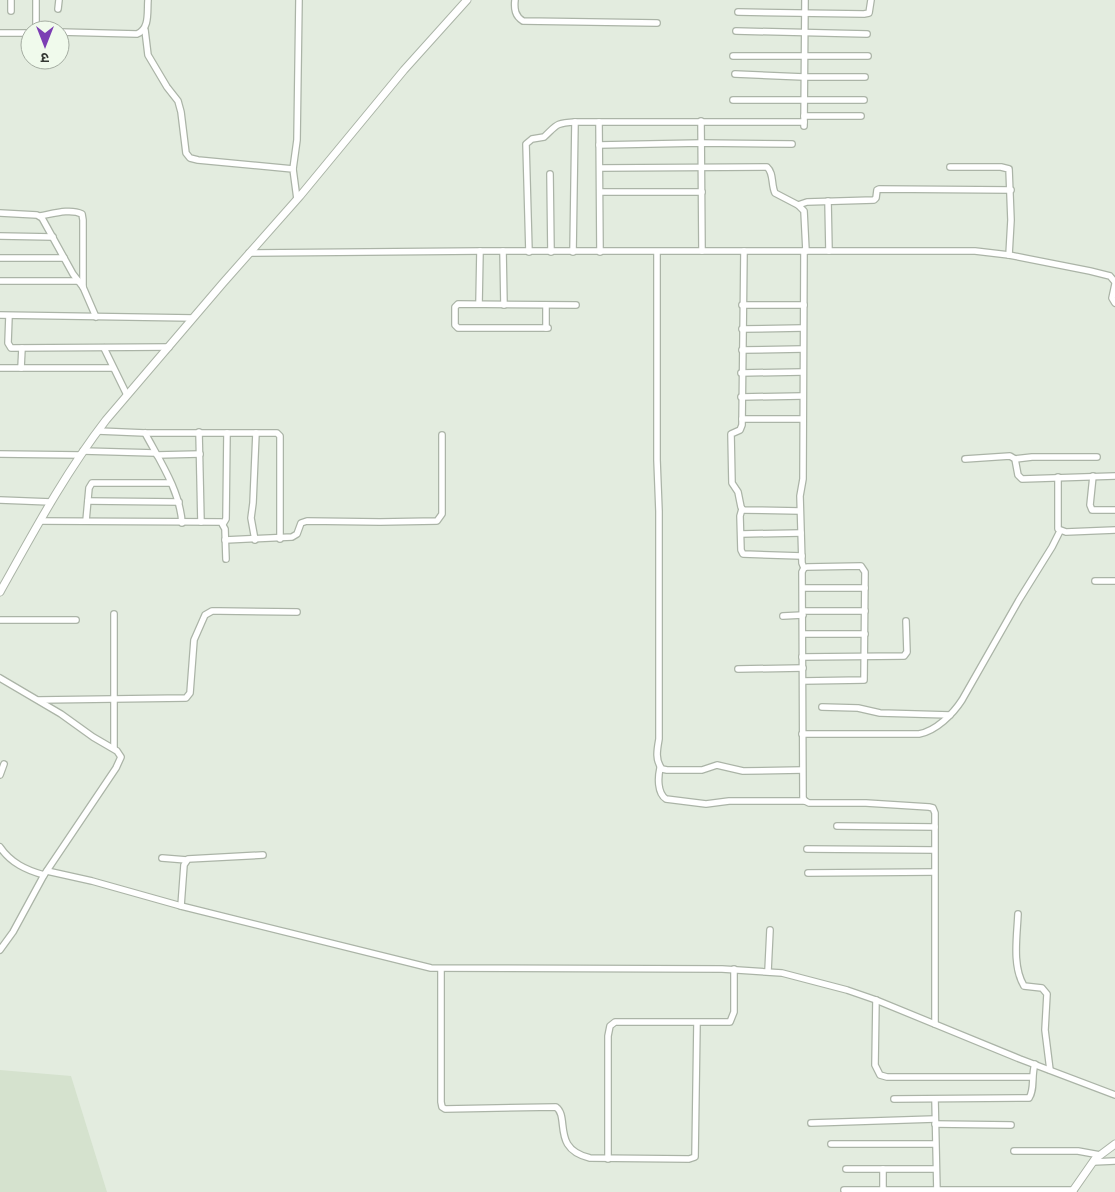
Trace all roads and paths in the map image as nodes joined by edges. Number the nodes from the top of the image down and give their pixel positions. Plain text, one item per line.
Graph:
1 (11, 0) edge
2 (36, 0) edge
3 (59, 0) edge
4 (148, 0) edge
5 (299, 0) edge
6 (467, 0) edge
7 (515, 0) edge
8 (805, 0) edge
9 (871, 0) edge
10 (58, 9) dead end
11 (11, 11) dead end
12 (738, 12) dead end
13 (804, 12) junction
14 (36, 20) edge
15 (657, 23) dead end
16 (145, 30) junction
17 (736, 31) dead end
18 (70, 32) edge
19 (804, 32) junction
20 (0, 33) edge
21 (20, 33) edge
22 (867, 34) dead end
23 (733, 56) dead end
24 (804, 56) junction
25 (868, 56) dead end
26 (735, 74) dead end
27 (804, 77) junction
28 (866, 77) dead end
29 (733, 100) dead end
30 (804, 100) junction
31 (864, 100) dead end
32 (861, 116) dead end
33 (701, 121) junction
34 (804, 121) junction
35 (575, 122) junction
36 (599, 122) junction
37 (701, 143) junction
38 (792, 144) dead end
39 (599, 145) junction
40 (702, 167) junction
41 (950, 167) dead end
42 (600, 168) junction
43 (293, 169) junction
44 (550, 174) dead end
45 (1011, 190) junction
46 (600, 192) junction
47 (702, 192) junction
48 (297, 199) junction
49 (828, 201) junction
50 (798, 205) junction
51 (0, 213) edge
52 (40, 216) junction
53 (0, 236) edge
54 (53, 237) junction
55 (480, 251) junction
56 (504, 251) junction
57 (702, 251) junction
58 (744, 251) junction
59 (805, 251) junction
60 (828, 251) junction
61 (529, 252) junction
62 (551, 252) junction
63 (573, 252) junction
64 (600, 252) junction
65 (657, 252) junction
66 (249, 253) junction
67 (1009, 255) junction
68 (0, 258) edge
69 (64, 258) junction
70 (78, 281) junction
71 (0, 282) edge
72 (1115, 283) edge
73 (83, 287) junction
74 (1115, 303) edge
75 (479, 304) junction
76 (504, 305) junction
77 (546, 305) junction
78 (576, 305) dead end
79 (742, 305) junction
80 (804, 306) junction
81 (0, 316) edge
82 (9, 316) junction
83 (96, 317) junction
84 (193, 318) junction
85 (803, 328) junction
86 (742, 329) junction
87 (169, 347) junction
88 (22, 348) junction
89 (104, 348) junction
90 (802, 349) junction
91 (742, 350) junction
92 (0, 368) edge
93 (21, 368) junction
94 (113, 368) junction
95 (802, 372) junction
96 (742, 373) junction
97 (127, 395) junction
98 (802, 396) junction
99 (741, 397) junction
100 (742, 419) junction
101 (802, 419) junction
102 (98, 431) junction
103 (199, 432) junction
104 (145, 433) junction
105 (227, 433) junction
106 (256, 433) junction
107 (442, 435) dead end
108 (81, 453) junction
109 (0, 454) edge
110 (156, 454) junction
111 (200, 454) junction
112 (1097, 457) dead end
113 (966, 459) dead end
114 (1014, 459) junction
115 (1093, 476) junction
116 (1115, 476) edge
117 (1058, 477) junction
118 (170, 483) junction
119 (0, 500) edge
120 (88, 501) junction
121 (51, 502) junction
122 (179, 502) junction
123 (742, 510) junction
124 (1115, 510) edge
125 (800, 512) junction
126 (86, 520) junction
127 (40, 521) junction
128 (201, 522) junction
129 (182, 523) junction
130 (224, 524) junction
131 (1115, 530) edge
132 (1060, 531) junction
133 (802, 533) junction
134 (741, 534) junction
135 (280, 539) junction
136 (225, 540) junction
137 (255, 540) junction
138 (802, 556) junction
139 (226, 559) dead end
140 (804, 568) junction
141 (1095, 581) dead end
142 (1115, 581) edge
143 (802, 588) junction
144 (865, 588) junction
145 (0, 592) edge
146 (865, 610) junction
147 (297, 612) dead end
148 (803, 613) junction
149 (114, 614) dead end
150 (783, 616) dead end
151 (0, 620) edge
152 (76, 620) dead end
153 (906, 621) dead end
154 (803, 634) junction
155 (865, 634) junction
156 (802, 657) junction
157 (865, 657) junction
158 (802, 668) junction
159 (738, 669) dead end
160 (0, 678) edge
161 (803, 681) junction
162 (114, 699) junction
163 (37, 700) junction
164 (822, 708) dead end
165 (950, 715) junction
166 (802, 734) junction
167 (114, 748) junction
168 (4, 764) dead end
169 (660, 768) junction
170 (802, 770) junction
171 (0, 775) edge
172 (805, 802) junction
173 (837, 826) dead end
174 (935, 827) junction
175 (0, 847) edge
176 (807, 849) dead end
177 (934, 850) junction
178 (263, 855) dead end
179 (162, 858) dead end
180 (187, 860) junction
181 (934, 872) junction
182 (808, 873) dead end
183 (46, 874) junction
184 (181, 906) junction
185 (1018, 914) dead end
186 (770, 930) dead end
187 (0, 950) edge
188 (441, 969) junction
189 (734, 969) junction
190 (768, 971) junction
191 (876, 1000) junction
192 (697, 1023) junction
193 (935, 1024) junction
194 (1035, 1064) junction
195 (1050, 1070) junction
196 (1032, 1078) junction
197 (1115, 1094) edge
198 (894, 1099) dead end
199 (935, 1099) junction
200 (935, 1122) junction
201 (811, 1123) dead end
202 (1011, 1125) dead end
203 (830, 1144) dead end
204 (935, 1144) junction
205 (1115, 1144) edge
206 (1014, 1151) dead end
207 (1100, 1155) junction
208 (608, 1158) junction
209 (1115, 1161) edge
210 (1093, 1162) junction
211 (846, 1169) dead end
212 (883, 1169) junction
213 (936, 1169) junction
214 (844, 1190) dead end
215 (883, 1190) junction
216 (937, 1191) edge
217 (1073, 1191) edge

1 - 11 street
2 - 14 street
3 - 10 street
4 - 16 street
5 - 43 street
6 - 48 street
7 - 15 street
8 - 13 street
9 - 13 street
12 - 13 street
13 - 19 street
16 - 18 street
16 - 43 street
17 - 19 street
19 - 22 street
19 - 24 street
20 - 21 street
23 - 24 street
24 - 25 street
24 - 27 street
26 - 27 street
27 - 28 street
27 - 30 street
29 - 30 street
30 - 31 street
30 - 34 street
32 - 34 street
33 - 34 street
33 - 36 street
33 - 37 street
35 - 36 street
35 - 61 street
35 - 63 street
36 - 39 street
37 - 38 street
37 - 39 street
37 - 40 street
39 - 42 street
40 - 42 street
40 - 47 street
40 - 50 street
41 - 45 street
42 - 46 street
43 - 48 street
44 - 62 street
45 - 49 street
45 - 67 street
46 - 47 street
46 - 64 street
47 - 57 street
48 - 66 street
49 - 50 street
49 - 60 street
50 - 59 street
51 - 52 street
52 - 54 street
52 - 73 street
53 - 54 street
54 - 69 street
55 - 56 street
55 - 66 street
55 - 75 street
56 - 61 street
56 - 76 street
57 - 58 street
57 - 65 street
58 - 59 street
58 - 79 street
59 - 60 street
59 - 80 street
60 - 67 street
61 - 62 street
62 - 63 street
63 - 64 street
64 - 65 street
65 - 169 street
66 - 84 street
67 - 72 street
68 - 69 street
69 - 70 street
70 - 71 street
70 - 73 street
72 - 74 street
73 - 83 street
75 - 76 street
75 - 77 street
76 - 77 street
77 - 78 street
79 - 80 street
79 - 86 street
80 - 85 street
81 - 82 street
82 - 83 street
82 - 88 street
83 - 84 street
84 - 87 street
85 - 86 street
85 - 90 street
86 - 91 street
87 - 89 street
87 - 97 street
88 - 89 street
88 - 93 street
89 - 94 street
90 - 91 street
90 - 95 street
91 - 96 street
92 - 93 street
93 - 94 street
94 - 97 street
95 - 96 street
95 - 98 street
96 - 99 street
97 - 102 street
98 - 99 street
98 - 101 street
99 - 100 street
100 - 101 street
100 - 123 street
101 - 125 street
102 - 104 street
102 - 108 street
103 - 104 street
103 - 105 street
103 - 111 street
104 - 110 street
105 - 106 street
105 - 130 street
106 - 135 street
106 - 137 street
107 - 135 street
108 - 109 street
108 - 110 street
108 - 121 street
110 - 111 street
110 - 118 street
111 - 128 street
112 - 114 street
113 - 114 street
114 - 117 street
115 - 116 street
115 - 117 street
115 - 124 street
117 - 132 street
118 - 120 street
118 - 122 street
119 - 121 street
120 - 122 street
120 - 126 street
121 - 127 street
122 - 129 street
123 - 125 street
123 - 134 street
125 - 133 street
126 - 127 street
126 - 129 street
127 - 145 street
128 - 129 street
128 - 130 street
130 - 136 street
131 - 132 street
132 - 165 street
133 - 134 street
133 - 138 street
134 - 138 street
135 - 137 street
136 - 137 street
136 - 139 street
138 - 140 street
140 - 143 street
140 - 144 street
141 - 142 street
143 - 144 street
143 - 148 street
144 - 146 street
146 - 148 street
146 - 155 street
147 - 162 street
148 - 150 street
148 - 154 street
149 - 162 street
151 - 152 street
153 - 157 street
154 - 155 street
154 - 156 street
155 - 157 street
156 - 157 street
156 - 158 street
157 - 161 street
158 - 159 street
158 - 161 street
160 - 163 street
161 - 166 street
162 - 163 street
162 - 167 street
163 - 167 street
164 - 165 street
165 - 166 street
166 - 170 street
167 - 183 street
168 - 171 street
169 - 170 street
169 - 172 street
170 - 172 street
172 - 174 street
173 - 174 street
174 - 177 street
175 - 183 street
176 - 177 street
177 - 181 street
178 - 180 street
179 - 180 street
180 - 184 street
181 - 182 street
181 - 193 street
183 - 184 street
183 - 187 street
184 - 188 street
185 - 195 street
186 - 190 street
188 - 189 street
188 - 208 street
189 - 190 street
189 - 192 street
190 - 191 street
191 - 193 street
191 - 196 street
192 - 208 street
192 - 208 street
193 - 194 street
194 - 195 street
194 - 196 street
195 - 197 street
196 - 199 street
198 - 199 street
199 - 200 street
200 - 201 street
200 - 202 street
200 - 204 street
203 - 204 street
204 - 213 street
205 - 207 street
206 - 207 street
207 - 210 street
209 - 210 street
210 - 217 street
211 - 212 street
212 - 213 street
212 - 215 street
213 - 216 street
214 - 215 street
215 - 216 street
216 - 217 street

